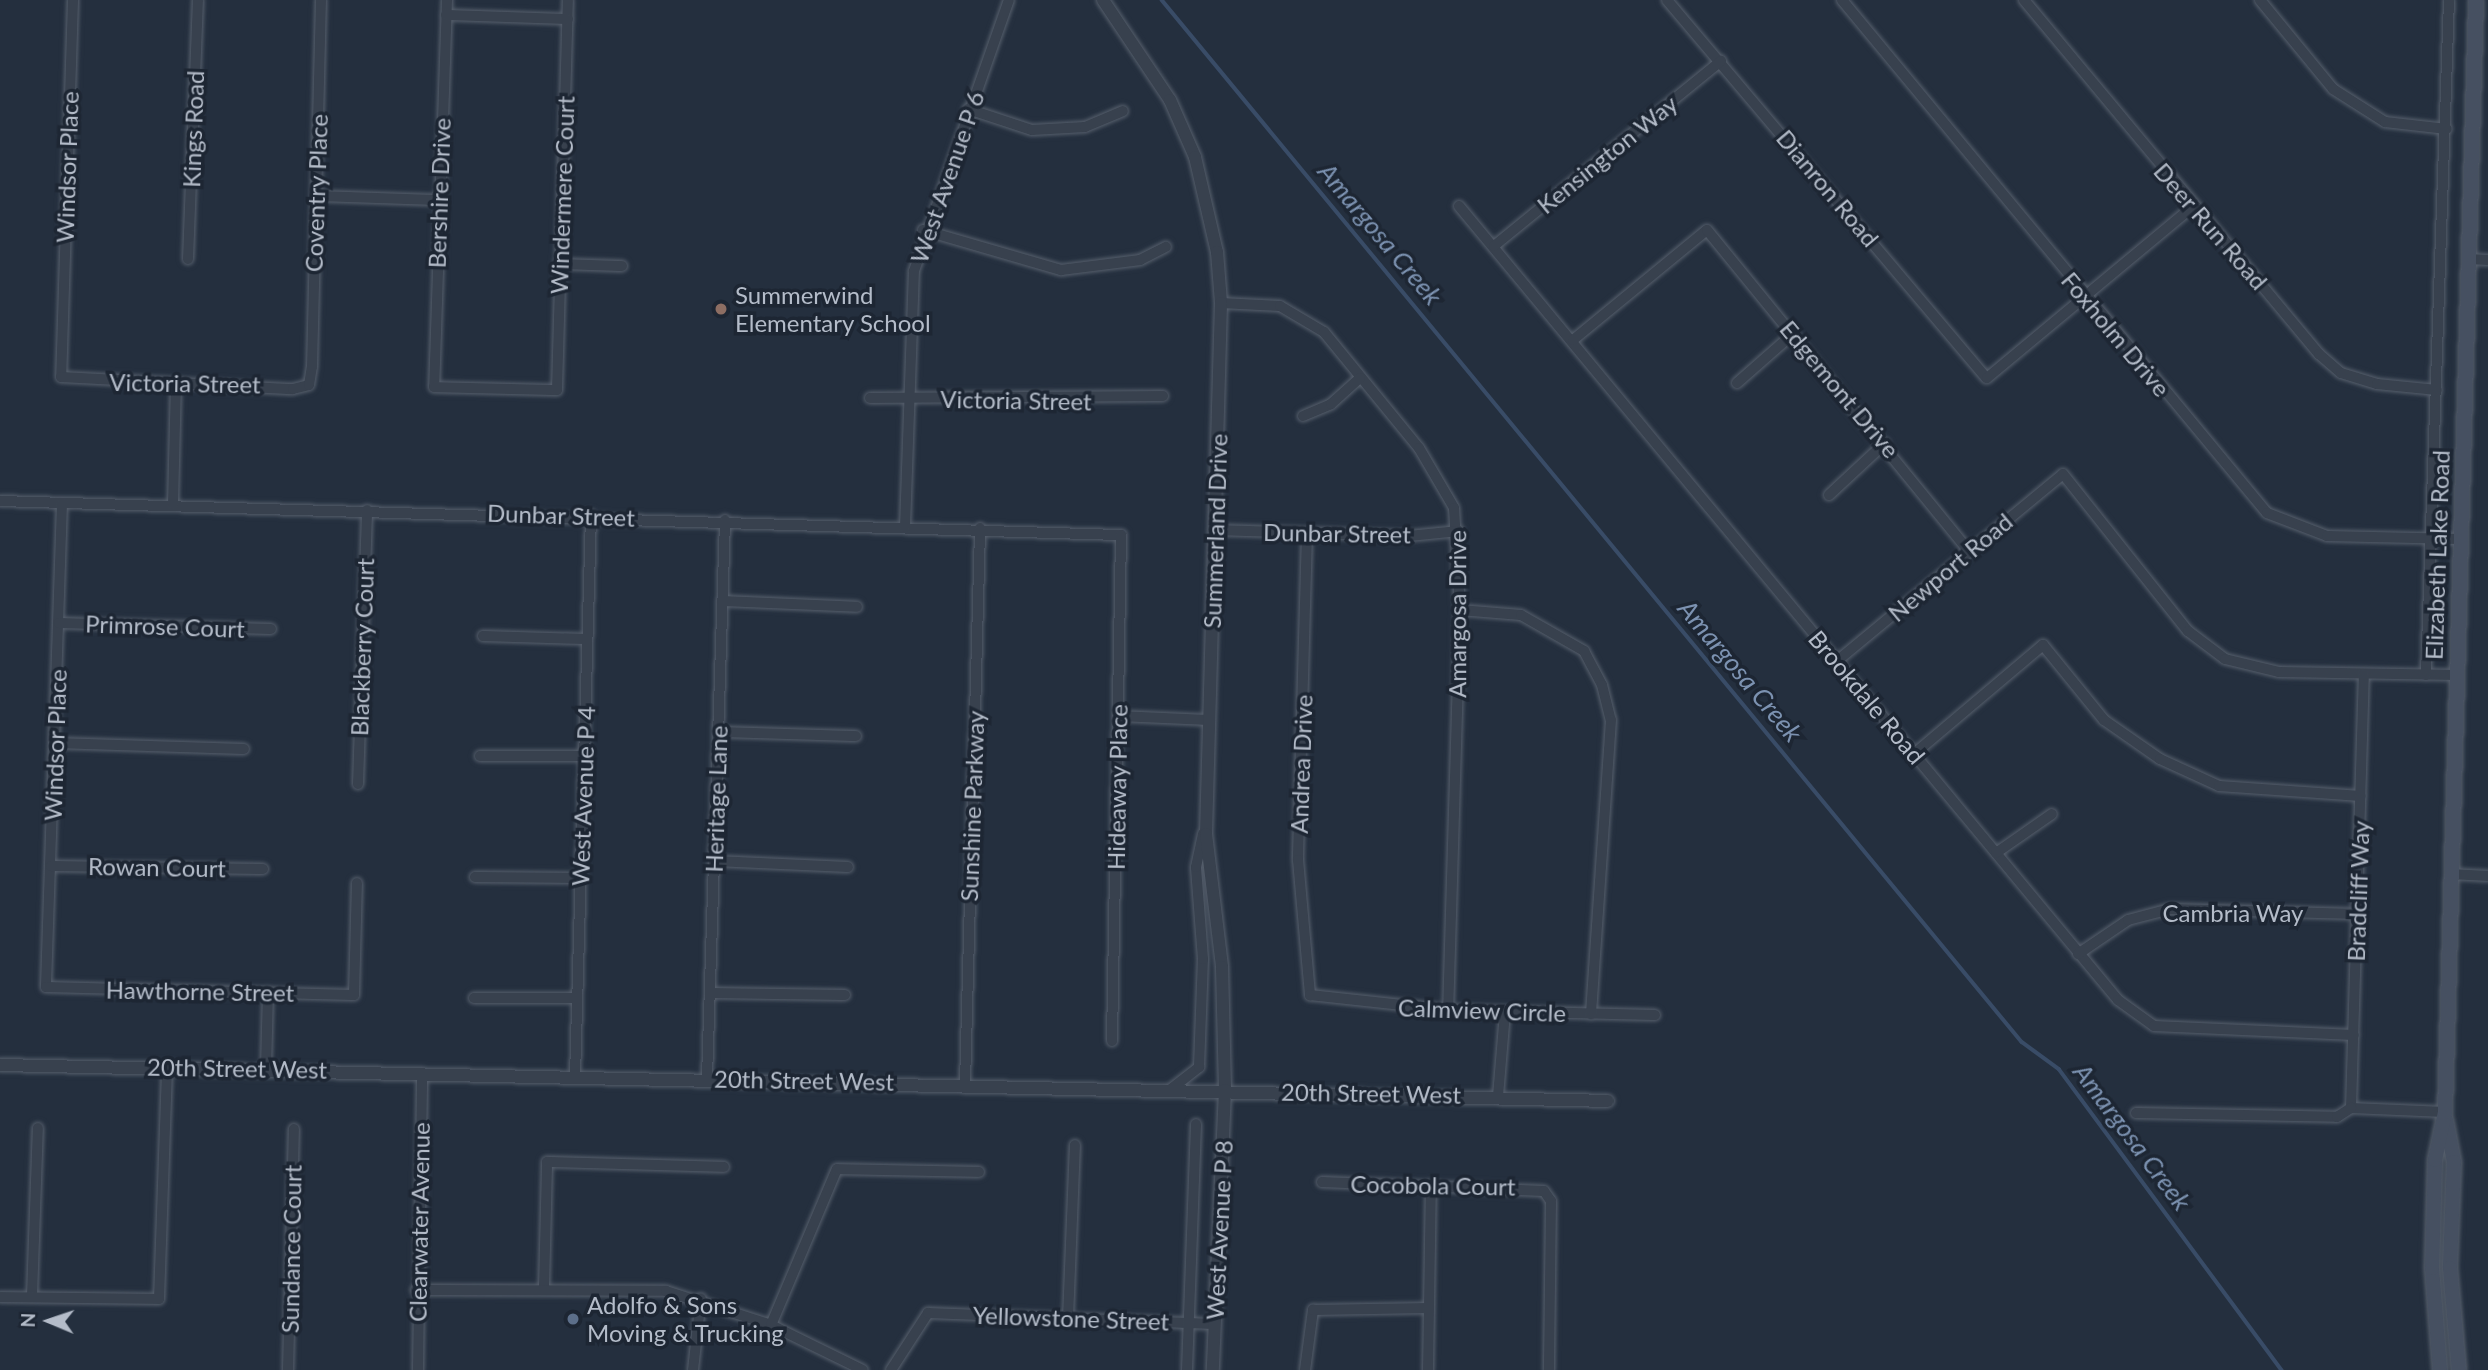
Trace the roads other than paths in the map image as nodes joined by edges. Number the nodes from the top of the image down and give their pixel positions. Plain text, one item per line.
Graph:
1 (73, 0) edge
2 (198, 0) edge
3 (321, 0) edge
4 (447, 0) edge
5 (568, 0) edge
6 (1009, 0) edge
7 (1103, 0) edge
8 (1683, 0) edge
9 (1842, 0) edge
10 (2024, 0) edge
11 (2260, 0) edge
12 (2449, 0) edge
13 (2476, 0) edge
14 (1670, 4) edge
15 (446, 15) junction
16 (568, 19) junction
17 (1721, 61) junction
18 (968, 109) junction
19 (1123, 111) dead end
20 (2447, 129) junction
21 (316, 196) junction
22 (438, 201) junction
23 (1459, 206) dead end
24 (2192, 207) junction
25 (923, 230) junction
26 (1494, 246) junction
27 (1166, 247) dead end
28 (188, 259) dead end
29 (2468, 259) junction
30 (2488, 260) edge
31 (559, 264) junction
32 (622, 266) dead end
33 (2085, 299) junction
34 (1221, 303) junction
35 (1794, 333) junction
36 (1573, 340) junction
37 (61, 377) joint
38 (1360, 378) junction
39 (176, 383) junction
40 (1737, 383) dead end
41 (309, 385) joint
42 (557, 390) joint
43 (2437, 390) junction
44 (1163, 396) dead end
45 (870, 398) dead end
46 (910, 398) junction
47 (1303, 416) dead end
48 (1885, 443) junction
49 (1829, 495) dead end
50 (0, 502) edge
51 (62, 503) junction
52 (173, 504) junction
53 (366, 510) junction
54 (591, 515) junction
55 (725, 520) junction
56 (905, 527) junction
57 (980, 528) junction
58 (1215, 530) junction
59 (1459, 531) junction
60 (1307, 533) junction
61 (1121, 534) joint
62 (2431, 538) junction
63 (2460, 539) junction
64 (1969, 551) junction
65 (722, 601) junction
66 (857, 607) dead end
67 (1460, 610) junction
68 (59, 623) junction
69 (271, 629) dead end
70 (483, 636) dead end
71 (586, 639) junction
72 (1837, 661) junction
73 (2364, 674) junction
74 (2426, 675) junction
75 (2456, 676) junction
76 (1118, 716) junction
77 (1209, 720) junction
78 (718, 732) junction
79 (856, 736) dead end
80 (55, 743) junction
81 (244, 749) dead end
82 (1914, 754) junction
83 (480, 756) dead end
84 (585, 756) junction
85 (358, 784) dead end
86 (2361, 796) junction
87 (2052, 814) dead end
88 (1207, 820) junction
89 (1996, 853) junction
90 (715, 861) junction
91 (51, 866) junction
92 (848, 867) dead end
93 (263, 869) dead end
94 (2451, 874) junction
95 (2488, 876) edge
96 (475, 877) dead end
97 (580, 878) junction
98 (356, 883) dead end
99 (2358, 914) junction
100 (2078, 954) junction
101 (46, 987) joint
102 (268, 992) junction
103 (710, 993) junction
104 (845, 995) dead end
105 (1310, 995) joint
106 (474, 998) dead end
107 (577, 998) junction
108 (1448, 1010) junction
109 (1505, 1013) junction
110 (1591, 1014) junction
111 (1655, 1015) dead end
112 (2354, 1035) junction
113 (1112, 1041) dead end
114 (0, 1065) edge
115 (167, 1066) junction
116 (266, 1068) junction
117 (422, 1073) junction
118 (575, 1077) junction
119 (707, 1078) junction
120 (965, 1084) junction
121 (1171, 1089) junction
122 (1225, 1090) junction
123 (1499, 1096) junction
124 (1608, 1101) dead end
125 (2351, 1108) junction
126 (2445, 1112) junction
127 (2136, 1113) dead end
128 (1196, 1124) dead end
129 (38, 1128) dead end
130 (294, 1129) dead end
131 (1075, 1145) dead end
132 (724, 1167) dead end
133 (979, 1172) dead end
134 (1322, 1182) dead end
135 (1431, 1185) junction
136 (544, 1288) junction
137 (416, 1290) junction
138 (32, 1296) junction
139 (0, 1297) edge
140 (701, 1298) junction
141 (1429, 1308) junction
142 (1068, 1318) junction
143 (1189, 1323) junction
144 (1214, 1324) junction
145 (771, 1325) junction
146 (288, 1370) edge
147 (418, 1370) edge
148 (693, 1370) edge
149 (863, 1370) edge
150 (891, 1370) edge
151 (1187, 1370) edge
152 (1213, 1370) edge
153 (1306, 1370) edge
154 (1428, 1370) edge
155 (1549, 1370) edge
156 (2440, 1370) edge
157 (2459, 1370) edge

1 - 37 street, Windsor Place
2 - 28 street, Kings Road
3 - 21 street, Coventry Place
4 - 15 street, Bershire Drive
5 - 16 street, Windermere Court
6 - 18 street, West Avenue P 6
7 - 34 street, Summerland Drive
8 - 14 street
9 - 33 street, Foxholm Drive
10 - 24 street, Deer Run Road
11 - 20 street
12 - 20 street
13 - 29 main road, Elizabeth Lake Road
14 - 17 street, Dianron Road
15 - 16 street
15 - 22 street, Bershire Drive
16 - 31 street, Windermere Court
17 - 26 street, Kensington Way
17 - 33 street, Dianron Road
18 - 19 street
18 - 25 street, West Avenue P 6
20 - 43 street
21 - 22 street
21 - 41 street, Coventry Place
22 - 42 street, Bershire Drive
23 - 26 street, Brookdale Road
24 - 33 street
24 - 43 street, Deer Run Road
25 - 27 street
25 - 46 street, West Avenue P 6
26 - 36 street, Brookdale Road
29 - 30 street
29 - 63 main road, Elizabeth Lake Road
31 - 32 street
31 - 42 street, Windermere Court
33 - 62 street, Foxholm Drive
34 - 38 street, Amargosa Drive
34 - 58 street, Summerland Drive
35 - 36 street, Edgemont Drive
35 - 40 street
35 - 48 street, Edgemont Drive
36 - 72 street, Brookdale Road
37 - 39 street, Victoria Street
38 - 47 street
38 - 59 street, Amargosa Drive
39 - 41 street, Victoria Street
39 - 52 street
43 - 62 street
44 - 46 street, Victoria Street
45 - 46 street, Victoria Street
46 - 56 street, West Avenue P 6
48 - 49 street
48 - 64 street, Edgemont Drive
50 - 51 street, Dunbar Street
51 - 52 street, Dunbar Street
51 - 68 street, Windsor Place
52 - 53 street, Dunbar Street
53 - 54 street, Dunbar Street
53 - 85 street, Blackberry Court
54 - 55 street, Dunbar Street
54 - 71 street, West Avenue P 4
55 - 56 street, Dunbar Street
55 - 65 street, Heritage Lane
56 - 57 street, Dunbar Street
57 - 61 street, Dunbar Street
57 - 120 street, Sunshine Parkway
58 - 60 street, Dunbar Street
58 - 77 street, Summerland Drive
59 - 60 street, Dunbar Street
59 - 67 street, Amargosa Drive
60 - 105 street, Andrea Drive
61 - 76 street, Hideaway Place
62 - 63 street, Foxholm Drive
62 - 74 street
63 - 75 main road, Elizabeth Lake Road
64 - 72 street, Newport Road
64 - 73 street, Newport Road
65 - 66 street
65 - 78 street, Heritage Lane
67 - 108 street, Amargosa Drive
67 - 110 street
68 - 69 street, Primrose Court
68 - 80 street, Windsor Place
70 - 71 street
71 - 84 street, West Avenue P 4
72 - 82 street, Brookdale Road
73 - 74 street
73 - 86 street, Bradcliff Way
74 - 75 street
75 - 94 main road, Elizabeth Lake Road
76 - 77 street
76 - 113 street, Hideaway Place
77 - 88 street, Summerland Drive
78 - 79 street
78 - 90 street, Heritage Lane
80 - 81 street
80 - 91 street, Windsor Place
82 - 86 street
82 - 89 street, Brookdale Road
83 - 84 street
84 - 97 street, West Avenue P 4
86 - 99 street, Bradcliff Way
87 - 89 street
88 - 121 street
88 - 122 street, Summerland Drive
89 - 100 street, Brookdale Road
90 - 92 street
90 - 103 street, Heritage Lane
91 - 93 street, Rowan Court
91 - 101 street, Windsor Place
94 - 95 street
94 - 126 main road, Elizabeth Lake Road
96 - 97 street
97 - 107 street, West Avenue P 4
98 - 102 street, Hawthorne Street
99 - 100 street, Cambria Way
99 - 112 street, Bradcliff Way
100 - 112 street, Brookdale Road
101 - 102 street, Hawthorne Street
102 - 116 street
103 - 104 street
103 - 119 street, Heritage Lane
105 - 108 street, Calmview Circle
106 - 107 street
107 - 118 street, West Avenue P 4
108 - 109 street, Calmview Circle
109 - 110 street, Calmview Circle
109 - 123 street
110 - 111 street, Calmview Circle
112 - 125 street, Bradcliff Way
114 - 115 street, 20th Street West
115 - 116 street, 20th Street West
115 - 138 street
116 - 117 street, 20th Street West
117 - 118 street, 20th Street West
117 - 137 street, Clearwater Avenue
118 - 119 street, 20th Street West
119 - 120 street, 20th Street West
120 - 121 street, 20th Street West
121 - 122 street, 20th Street West
122 - 123 street, 20th Street West
122 - 144 street, West Avenue P 8
123 - 124 street, 20th Street West
125 - 126 street
125 - 127 street
126 - 156 main road, Elizabeth Lake Road
126 - 157 main road, Elizabeth Lake Road
128 - 143 street, West Avenue P 8
129 - 138 street
130 - 146 street, Sundance Court
131 - 142 street
132 - 136 street
133 - 145 street
134 - 135 street, Cocobola Court
135 - 141 street
135 - 155 street, Cocobola Court
136 - 137 street
136 - 140 street
137 - 147 street, Clearwater Avenue
138 - 139 street
140 - 145 street
140 - 148 street
141 - 153 street
141 - 154 street
142 - 143 street, Yellowstone Street
142 - 150 street, Yellowstone Street
143 - 144 street, Yellowstone Street
143 - 151 street, West Avenue P 8
144 - 152 street, West Avenue P 8
145 - 149 street

